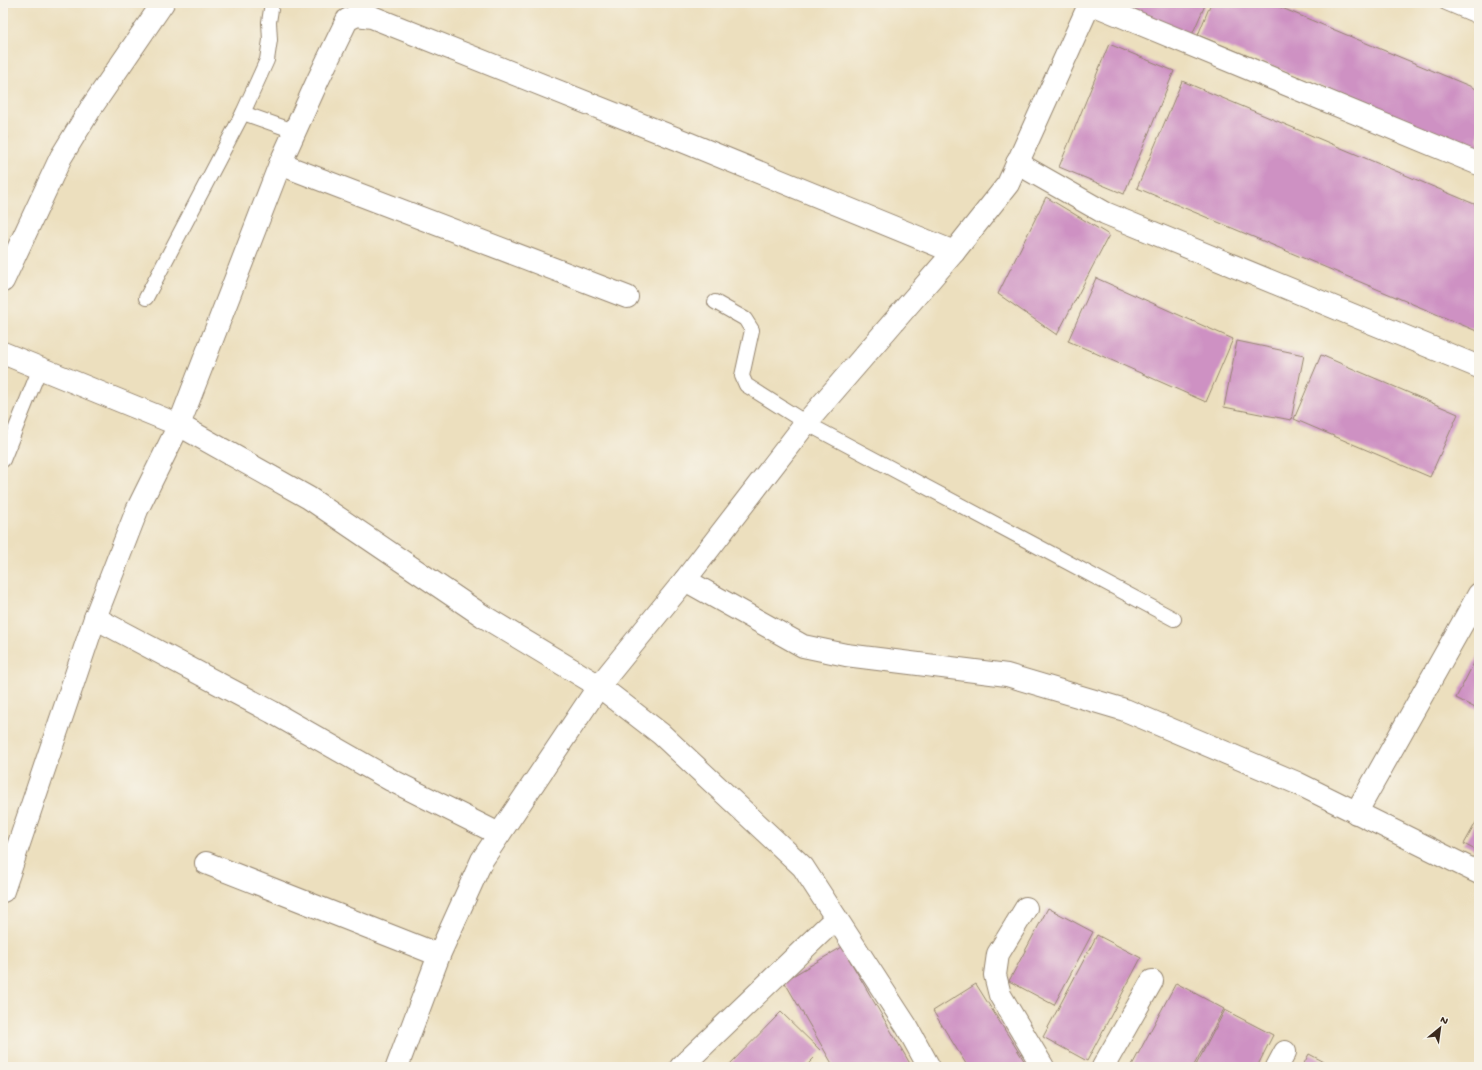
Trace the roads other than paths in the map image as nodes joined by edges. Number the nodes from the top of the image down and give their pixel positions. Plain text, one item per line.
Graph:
1 (163, 3) edge
2 (272, 3) edge
3 (1090, 3) edge
4 (1446, 3) edge
5 (1479, 17) edge
6 (243, 113) junction
7 (294, 131) junction
8 (1017, 163) junction
9 (280, 164) junction
10 (1479, 164) edge
11 (954, 252) junction
12 (3, 281) edge
13 (626, 297) dead end
14 (146, 298) dead end
15 (715, 302) dead end
16 (3, 353) edge
17 (1479, 367) edge
18 (40, 368) junction
19 (806, 423) junction
20 (179, 425) junction
21 (3, 460) edge
22 (685, 580) junction
23 (1479, 594) edge
24 (95, 618) junction
25 (1174, 619) dead end
26 (599, 686) junction
27 (1356, 813) junction
28 (499, 834) junction
29 (206, 863) dead end
30 (1479, 873) edge
31 (5, 877) edge
32 (1026, 908) dead end
33 (836, 918) junction
34 (439, 955) junction
35 (1152, 981) dead end
36 (397, 1067) edge
37 (681, 1067) edge
38 (929, 1067) edge
39 (1043, 1067) edge
40 (1103, 1067) edge

1 - 12 street
2 - 6 lane
3 - 8 street
3 - 10 street
4 - 5 lane
6 - 7 lane
6 - 14 lane
7 - 9 street
7 - 11 street
8 - 11 street
8 - 17 street
9 - 13 street
9 - 20 street
11 - 19 street
15 - 19 lane
16 - 18 street
18 - 20 street
18 - 21 lane
19 - 22 street
19 - 25 lane
20 - 24 street
20 - 26 street
22 - 26 street
22 - 27 street
23 - 27 street
24 - 28 street
24 - 31 street
26 - 28 street
26 - 33 street
27 - 30 street
28 - 34 street
29 - 34 street
32 - 39 street
33 - 37 street
33 - 38 street
34 - 36 street
35 - 40 street

